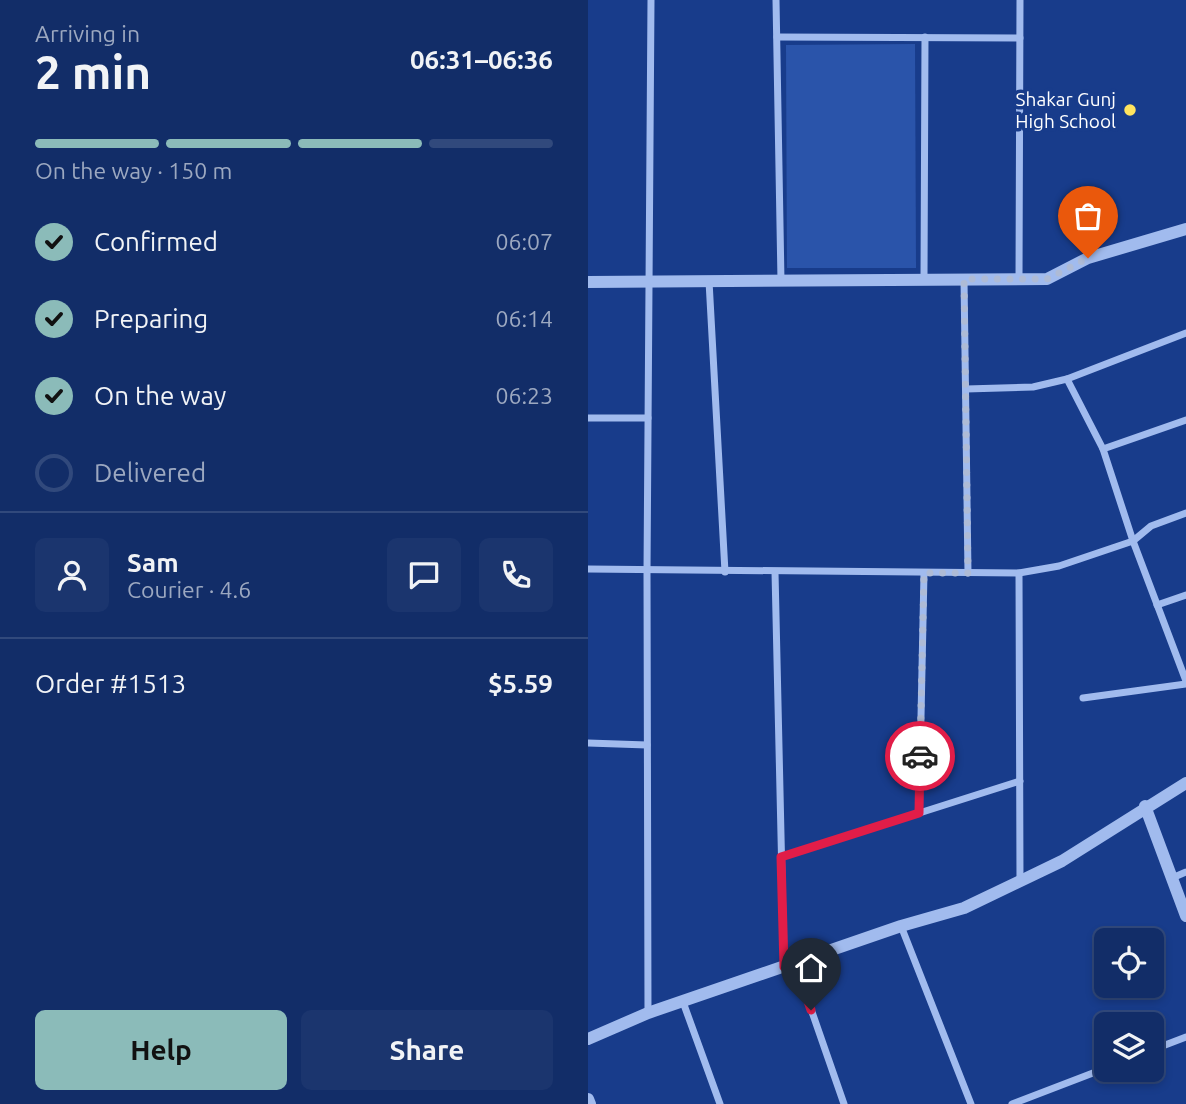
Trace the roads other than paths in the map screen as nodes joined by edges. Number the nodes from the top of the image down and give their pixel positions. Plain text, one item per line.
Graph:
1 (651, 0) edge
2 (776, 0) edge
3 (1020, 0) edge
4 (777, 37) junction
5 (925, 37) junction
6 (1020, 38) junction
7 (1186, 229) edge
8 (924, 279) junction
9 (964, 279) junction
10 (1020, 279) junction
11 (649, 281) junction
12 (709, 281) junction
13 (781, 281) junction
14 (588, 282) edge
15 (1186, 333) edge
16 (1067, 379) junction
17 (966, 389) junction
18 (588, 418) edge
19 (648, 418) junction
20 (1186, 419) edge
21 (1103, 449) junction
22 (1186, 513) edge
23 (1133, 541) junction
24 (588, 569) edge
25 (647, 571) junction
26 (725, 572) junction
27 (775, 572) junction
28 (924, 573) junction
29 (968, 573) junction
30 (1019, 573) junction
31 (1186, 595) edge
32 (1157, 605) junction
33 (1186, 683) edge
34 (1083, 698) dead end
35 (588, 743) edge
36 (648, 745) junction
37 (1020, 781) junction
38 (1186, 783) edge
39 (1145, 806) junction
40 (919, 813) junction
41 (781, 857) junction
42 (1186, 872) edge
43 (1172, 878) junction
44 (1020, 880) junction
45 (1186, 916) edge
46 (901, 926) junction
47 (789, 965) junction
48 (683, 1002) junction
49 (648, 1013) junction
50 (1186, 1037) edge
51 (588, 1039) edge
52 (1164, 1045) edge
53 (1094, 1073) edge
54 (588, 1099) edge
55 (590, 1104) edge
56 (720, 1104) edge
57 (844, 1104) edge
58 (971, 1104) edge
59 (1012, 1104) edge

1 - 11 street
2 - 4 street
3 - 6 street
4 - 5 street
4 - 13 street
5 - 6 street
5 - 8 street
6 - 10 street
7 - 10 street
8 - 9 street
8 - 13 street
9 - 10 street
9 - 17 street
11 - 12 street
11 - 14 street
11 - 19 street
12 - 13 street
12 - 26 street
15 - 16 street
16 - 17 street
16 - 21 street
17 - 29 street
18 - 19 street
19 - 25 street
20 - 21 street
21 - 23 street
22 - 23 street
23 - 30 street
23 - 32 street
24 - 25 street
25 - 26 street
25 - 36 street
26 - 27 street
27 - 28 street
27 - 41 street
28 - 29 street
28 - 40 street
29 - 30 street
30 - 37 street
31 - 32 street
32 - 33 street
33 - 34 street
35 - 36 street
36 - 49 street
37 - 40 street
37 - 44 street
38 - 39 street
39 - 43 street
39 - 44 street
40 - 41 street
41 - 47 street
42 - 43 street
43 - 45 street
44 - 46 street
46 - 47 street
46 - 58 street
47 - 48 street
47 - 57 street
48 - 49 street
48 - 56 street
49 - 51 street
50 - 52 street
53 - 59 street
54 - 55 street

